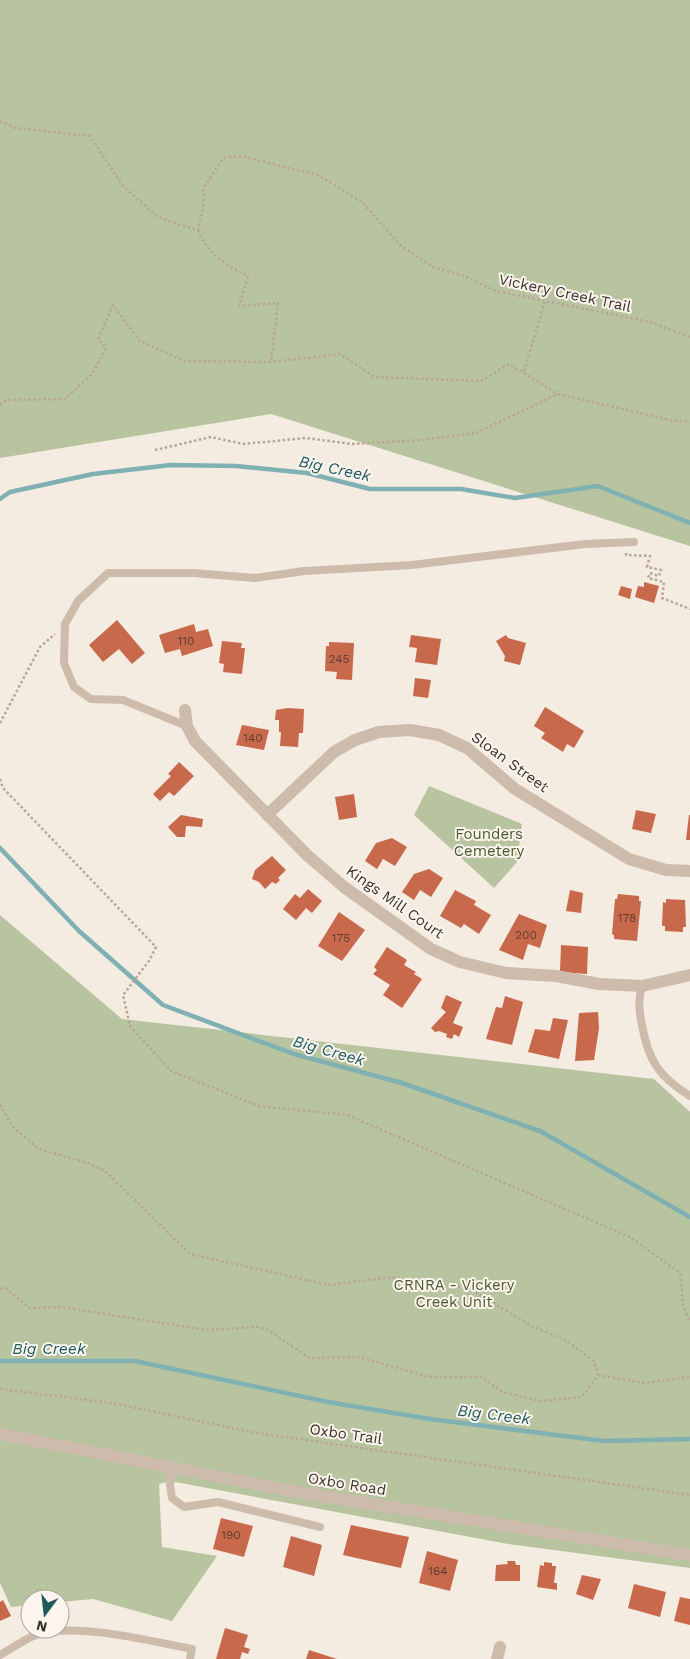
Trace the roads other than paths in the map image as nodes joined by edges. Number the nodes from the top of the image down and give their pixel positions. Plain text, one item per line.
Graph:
1 (630, 542) road end
2 (185, 710) dead end
3 (187, 726) junction
4 (267, 815) junction
5 (690, 871) edge
6 (690, 975) edge
7 (642, 986) junction
8 (690, 1096) edge
9 (0, 1434) edge
10 (172, 1468) junction
11 (320, 1527) dead end
12 (690, 1555) edge
13 (0, 1655) edge
14 (190, 1659) edge

1 - 3 lane
2 - 3 street, Kings Mill Court
3 - 4 street, Kings Mill Court
4 - 5 street, Sloan Street
4 - 7 street, Kings Mill Court
6 - 7 street, Kings Mill Court
7 - 8 lane
9 - 10 street, Oxbo Road
10 - 11 lane
10 - 12 street, Oxbo Road
13 - 14 lane

